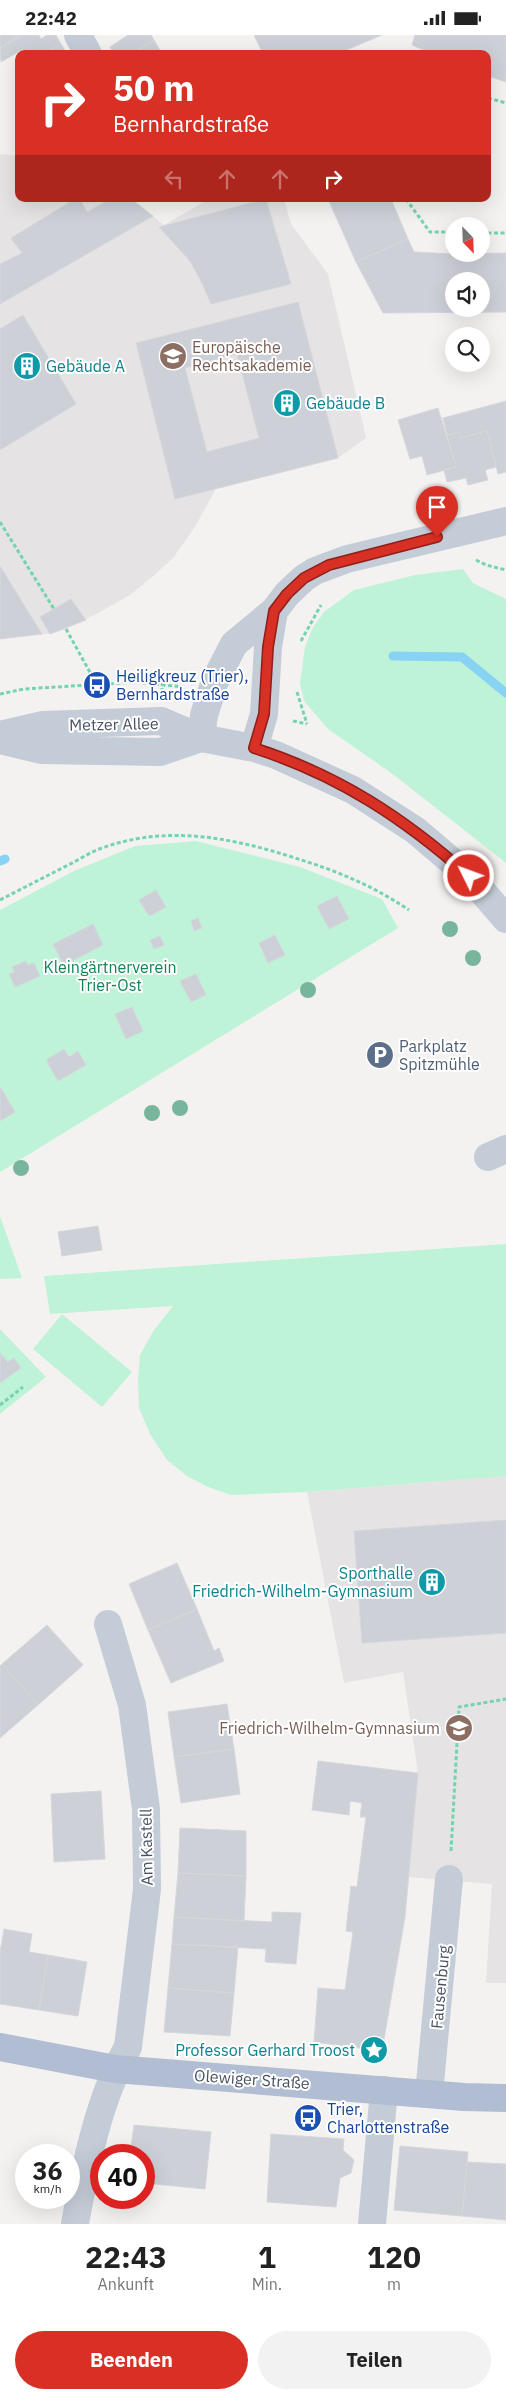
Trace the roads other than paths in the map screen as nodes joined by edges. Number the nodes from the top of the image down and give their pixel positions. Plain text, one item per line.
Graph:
1 (78, 35) edge
2 (86, 50) edge
3 (506, 521) edge
4 (274, 611) junction
5 (0, 735) edge
6 (201, 737) junction
7 (0, 740) edge
8 (254, 748) junction
9 (506, 919) edge
10 (108, 1624) dead end
11 (449, 1879) road end
12 (0, 2047) edge
13 (115, 2069) junction
14 (384, 2089) junction
15 (429, 2093) junction
16 (506, 2097) edge
17 (75, 2224) edge
18 (372, 2224) edge

1 - 2 street
3 - 4 street
4 - 6 street
4 - 8 street
5 - 6 street, Metzer Allee
6 - 7 street, Metzer Allee
6 - 8 street
8 - 9 street
10 - 13 street, Am Kastell
11 - 15 street, Fausenburg
12 - 13 main road, Olewiger Straße
13 - 14 main road, Olewiger Straße
13 - 17 street, Am Kastell
14 - 15 main road, Olewiger Straße
14 - 18 street
15 - 16 main road, Olewiger Straße

